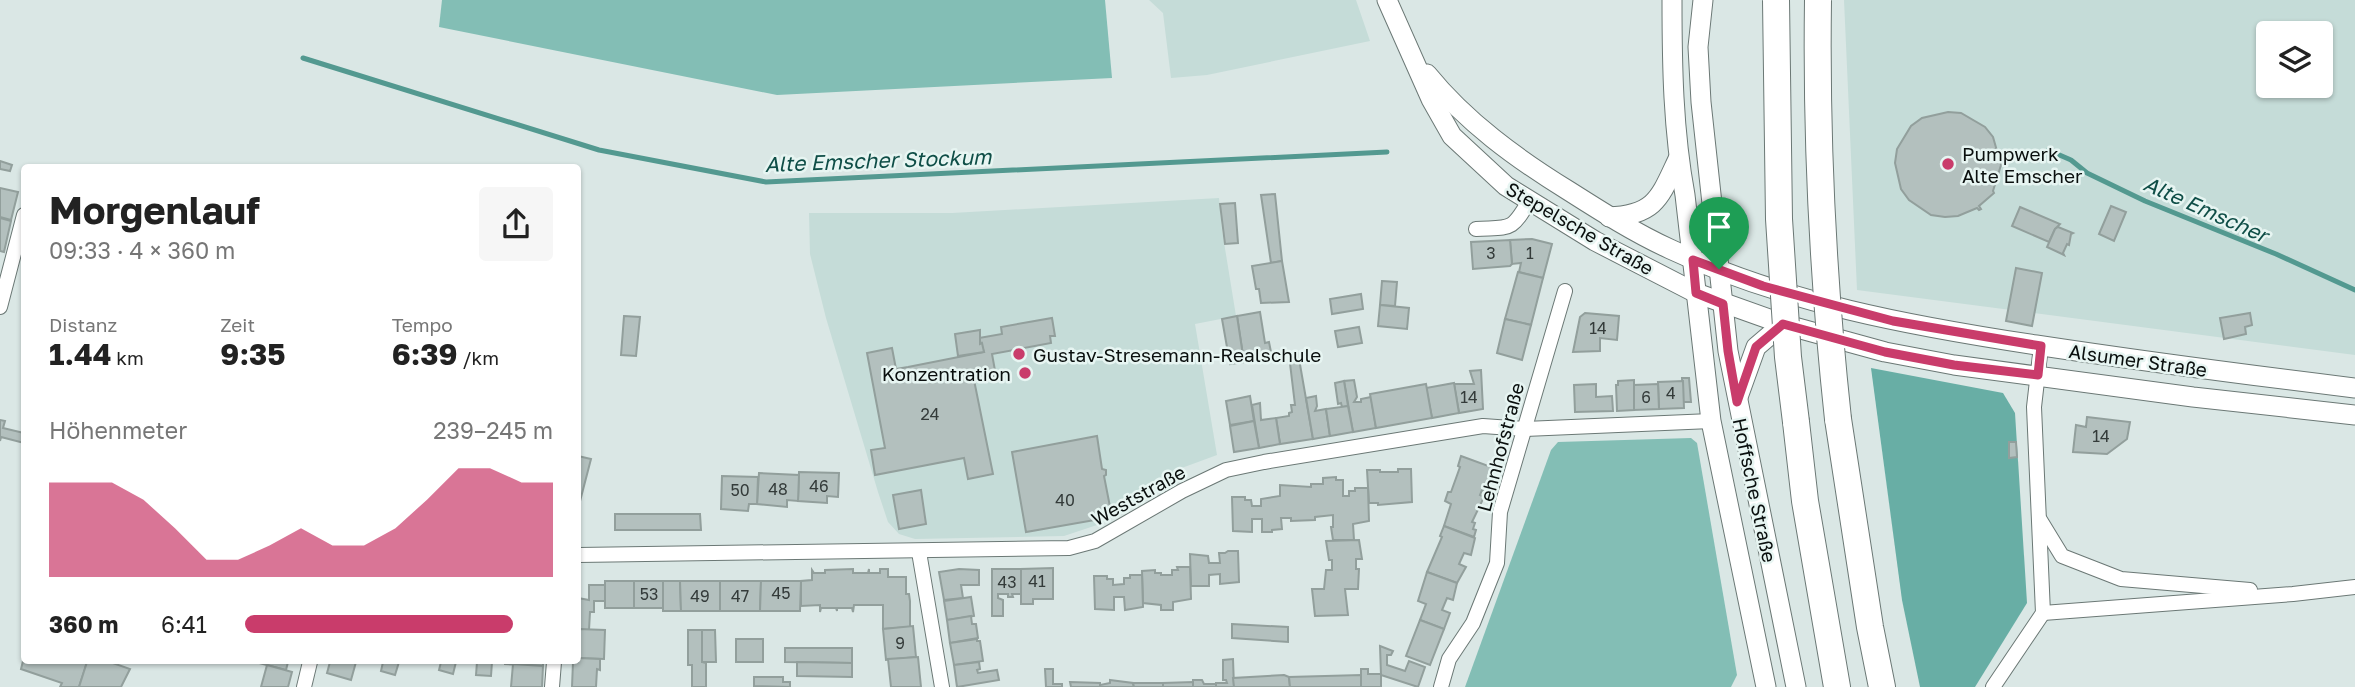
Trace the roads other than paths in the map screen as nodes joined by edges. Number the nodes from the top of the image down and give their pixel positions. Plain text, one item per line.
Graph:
1 (1387, 0) edge
2 (1672, 0) edge
3 (1703, 0) edge
4 (1776, 0) edge
5 (1818, 0) edge
6 (1413, 57) junction
7 (1678, 159) junction
8 (1530, 201) junction
9 (1609, 217) junction
10 (21, 226) edge
11 (1476, 229) dead end
12 (1693, 260) junction
13 (1719, 269) junction
14 (1565, 291) dead end
15 (1696, 293) junction
16 (1723, 304) junction
17 (0, 307) edge
18 (1783, 324) junction
19 (2041, 346) junction
20 (2038, 375) junction
21 (2355, 388) edge
22 (1737, 402) junction
23 (2355, 415) edge
24 (1710, 421) junction
25 (1525, 429) junction
26 (2039, 519) junction
27 (919, 552) junction
28 (581, 555) edge
29 (2355, 587) edge
30 (2293, 594) junction
31 (2043, 613) junction
32 (310, 664) edge
33 (554, 664) edge
34 (304, 687) edge
35 (552, 687) edge
36 (942, 687) edge
37 (1441, 687) edge
38 (1766, 687) edge
39 (1796, 687) edge
40 (1837, 687) edge
41 (1882, 687) edge
42 (1993, 687) edge

1 - 6 street, Stepelsche Straße
2 - 7 street, Hoffsche Straße
3 - 13 street, Hoffsche Straße
4 - 40 highway, bridge
5 - 41 highway, bridge
6 - 8 street, Stepelsche Straße
6 - 9 street, Stepelsche Straße
7 - 9 street
7 - 12 street, Hoffsche Straße
8 - 11 street
8 - 15 street, Stepelsche Straße
9 - 12 street, Stepelsche Straße
10 - 17 street
12 - 13 street, Stepelsche Straße
12 - 15 street, Hoffsche Straße
13 - 16 street, Hoffsche Straße
13 - 19 street, Alsumer Straße
14 - 25 street, Lehnhofstraße
15 - 16 street, Stepelsche Straße
15 - 24 street, Hoffsche Straße
16 - 18 street, Alsumer Straße
16 - 22 street, Hoffsche Straße
18 - 20 street, Alsumer Straße
18 - 22 street
19 - 20 street
19 - 21 street, Alsumer Straße
20 - 23 street, Alsumer Straße
20 - 26 street
22 - 39 street, Hoffsche Straße
24 - 25 street, Weststraße
24 - 38 street, Hoffsche Straße
25 - 27 street, Weststraße
25 - 37 street, Lehnhofstraße
26 - 30 street
26 - 31 street
27 - 28 street, Weststraße
27 - 36 street
29 - 30 street
30 - 31 street
31 - 42 street
32 - 34 street
33 - 35 street

